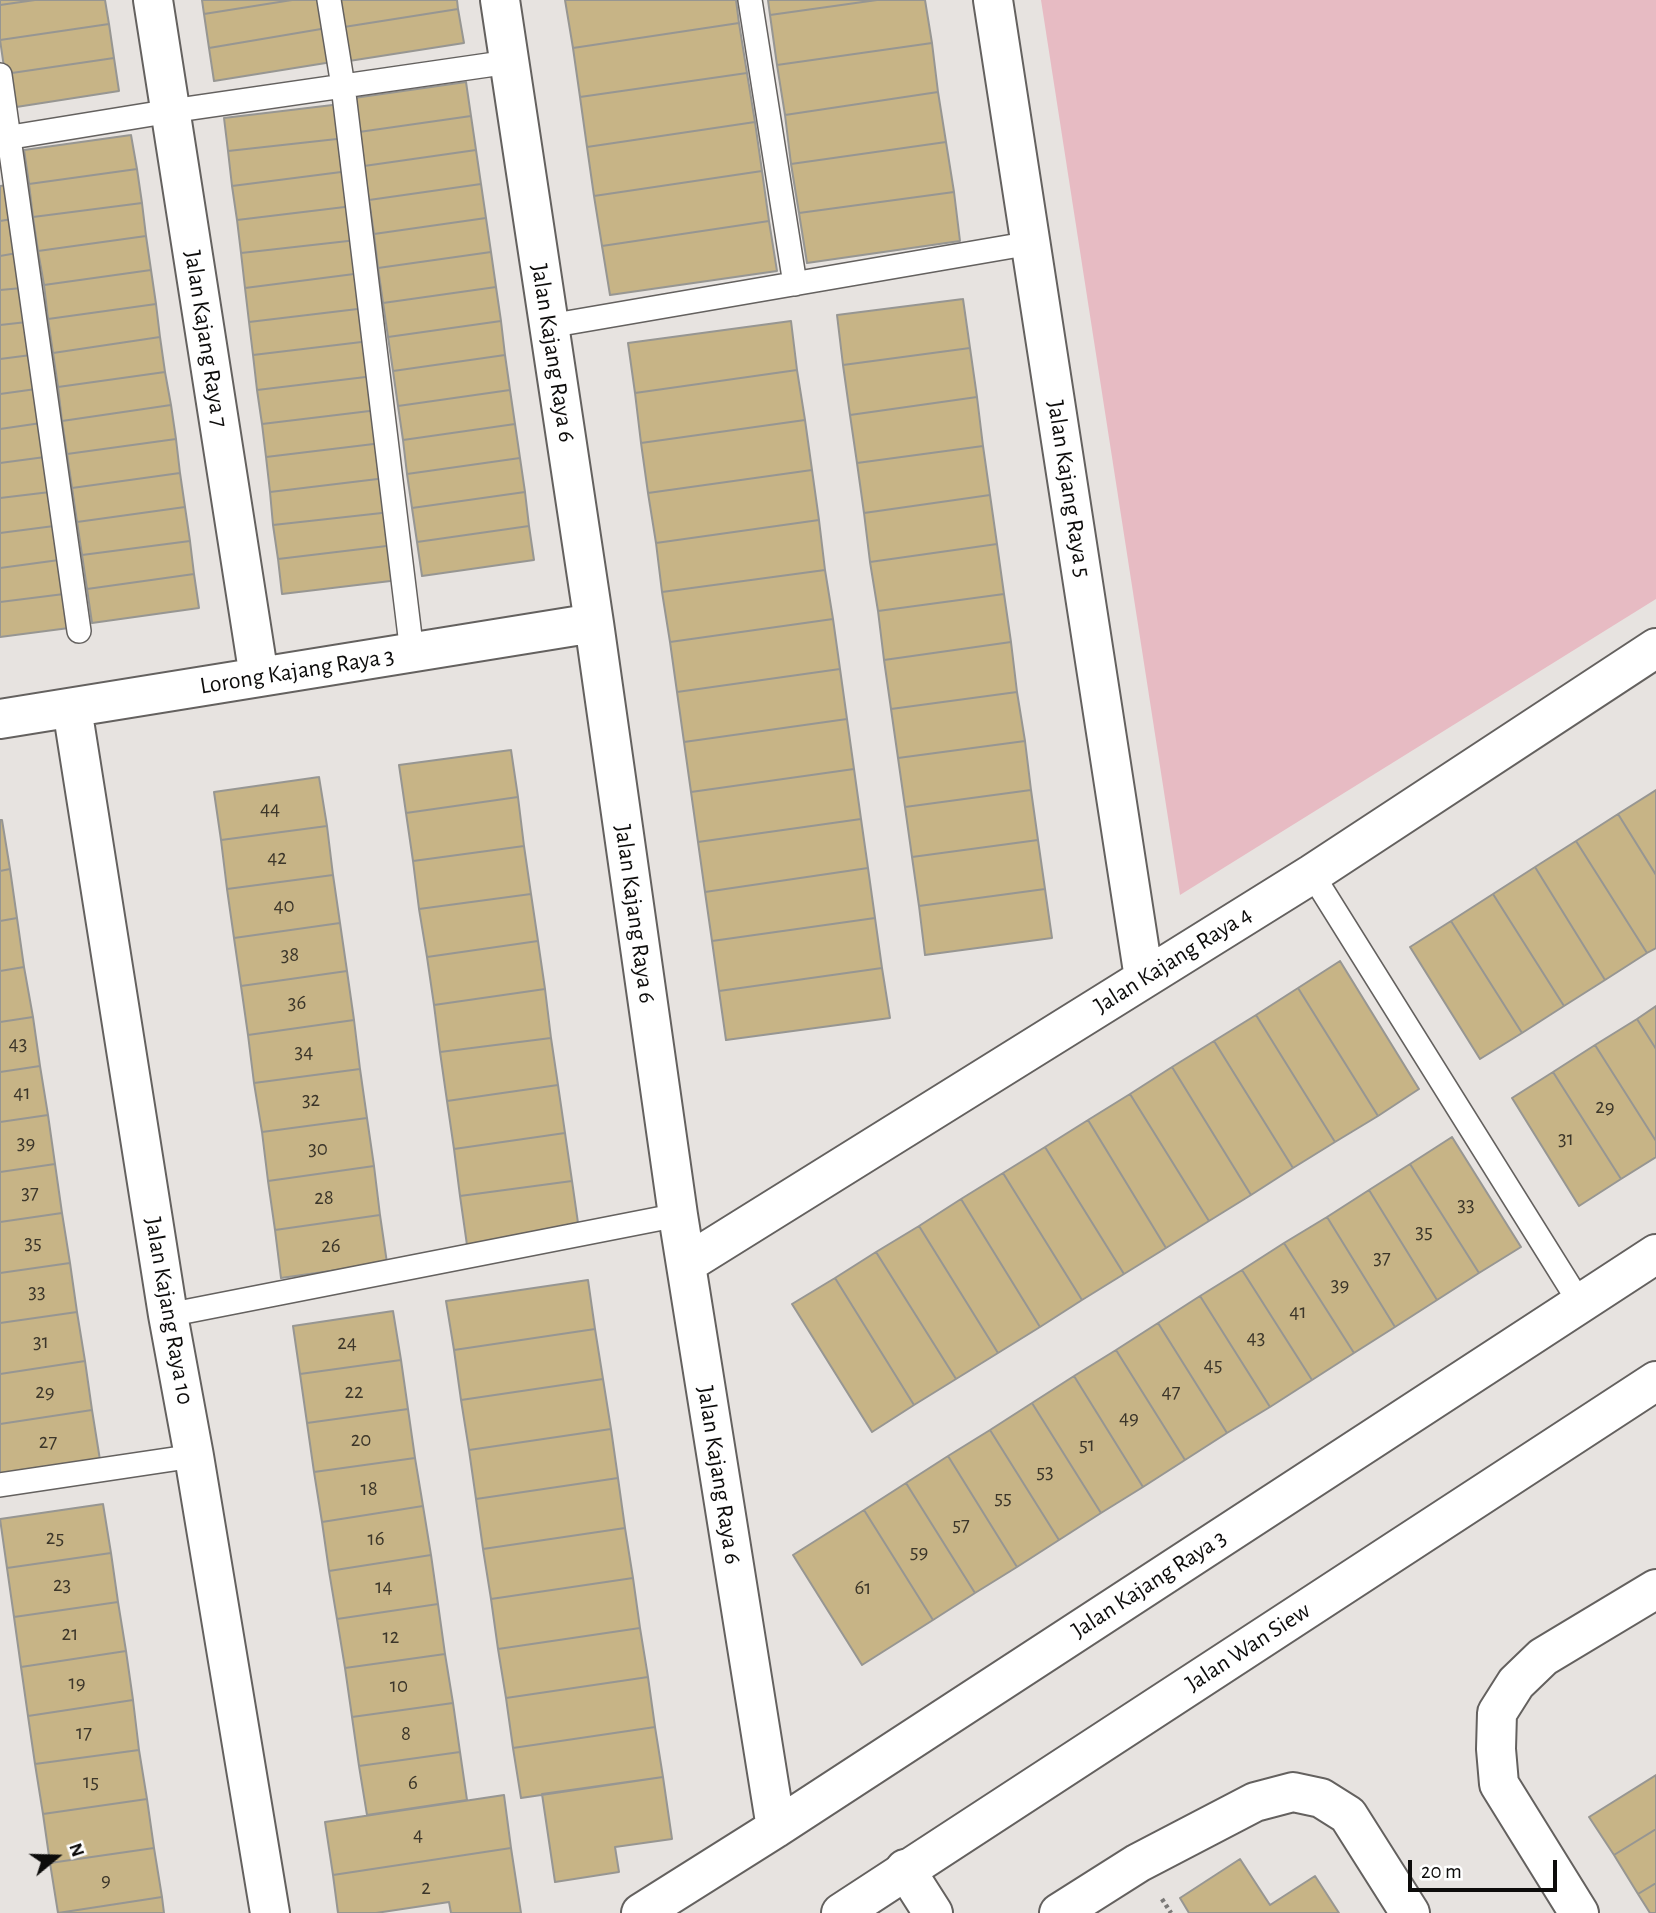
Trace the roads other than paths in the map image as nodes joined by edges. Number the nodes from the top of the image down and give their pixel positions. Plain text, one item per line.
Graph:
1 (153, 0) edge
2 (329, 0) edge
3 (500, 0) edge
4 (750, 0) edge
5 (993, 0) edge
6 (509, 62) junction
7 (0, 75) edge
8 (343, 86) junction
9 (171, 111) junction
10 (5, 138) edge
11 (1031, 243) junction
12 (794, 284) junction
13 (549, 326) junction
14 (594, 623) junction
15 (79, 631) dead end
16 (1656, 648) edge
17 (412, 653) junction
18 (259, 677) junction
19 (72, 708) junction
20 (0, 719) edge
21 (1312, 874) junction
22 (1144, 978) junction
23 (678, 1214) junction
24 (1656, 1254) edge
25 (686, 1264) junction
26 (1580, 1303) junction
27 (168, 1315) junction
28 (1656, 1381) edge
29 (194, 1456) junction
30 (0, 1485) edge
31 (1656, 1588) edge
32 (776, 1828) junction
33 (905, 1869) junction
34 (270, 1913) edge
35 (641, 1913) edge
36 (841, 1913) edge
37 (933, 1913) edge
38 (1059, 1913) edge
39 (1410, 1913) edge
40 (1579, 1913) edge

1 - 9 street, Jalan Kajang Raya 7
2 - 8 lane
3 - 6 street, Jalan Kajang Raya 6
4 - 12 lane
5 - 11 street, Jalan Kajang Raya 5
6 - 8 lane
6 - 13 street, Jalan Kajang Raya 6
7 - 10 lane
8 - 9 lane
8 - 17 lane
9 - 10 lane
9 - 18 street, Jalan Kajang Raya 7
10 - 15 lane
11 - 12 lane
11 - 22 street, Jalan Kajang Raya 5
12 - 13 lane
13 - 14 street, Jalan Kajang Raya 6
14 - 17 street, Lorong Kajang Raya 3
14 - 23 street, Jalan Kajang Raya 6
16 - 21 street, Jalan Kajang Raya 4
17 - 18 street, Lorong Kajang Raya 3
18 - 19 street, Lorong Kajang Raya 3
19 - 20 street, Lorong Kajang Raya 3
19 - 27 street, Jalan Kajang Raya 10
21 - 22 street, Jalan Kajang Raya 4
21 - 26 lane
22 - 25 street, Jalan Kajang Raya 4
23 - 25 street, Jalan Kajang Raya 6
23 - 27 lane
24 - 26 street, Jalan Kajang Raya 3
25 - 32 street, Jalan Kajang Raya 6
26 - 32 street, Jalan Kajang Raya 3
27 - 29 street, Jalan Kajang Raya 10
28 - 33 street, Jalan Wan Siew
29 - 30 lane
29 - 34 street, Jalan Kajang Raya 10
31 - 40 street
32 - 35 street, Jalan Kajang Raya 3
33 - 36 street, Jalan Wan Siew
33 - 37 street
38 - 39 street

